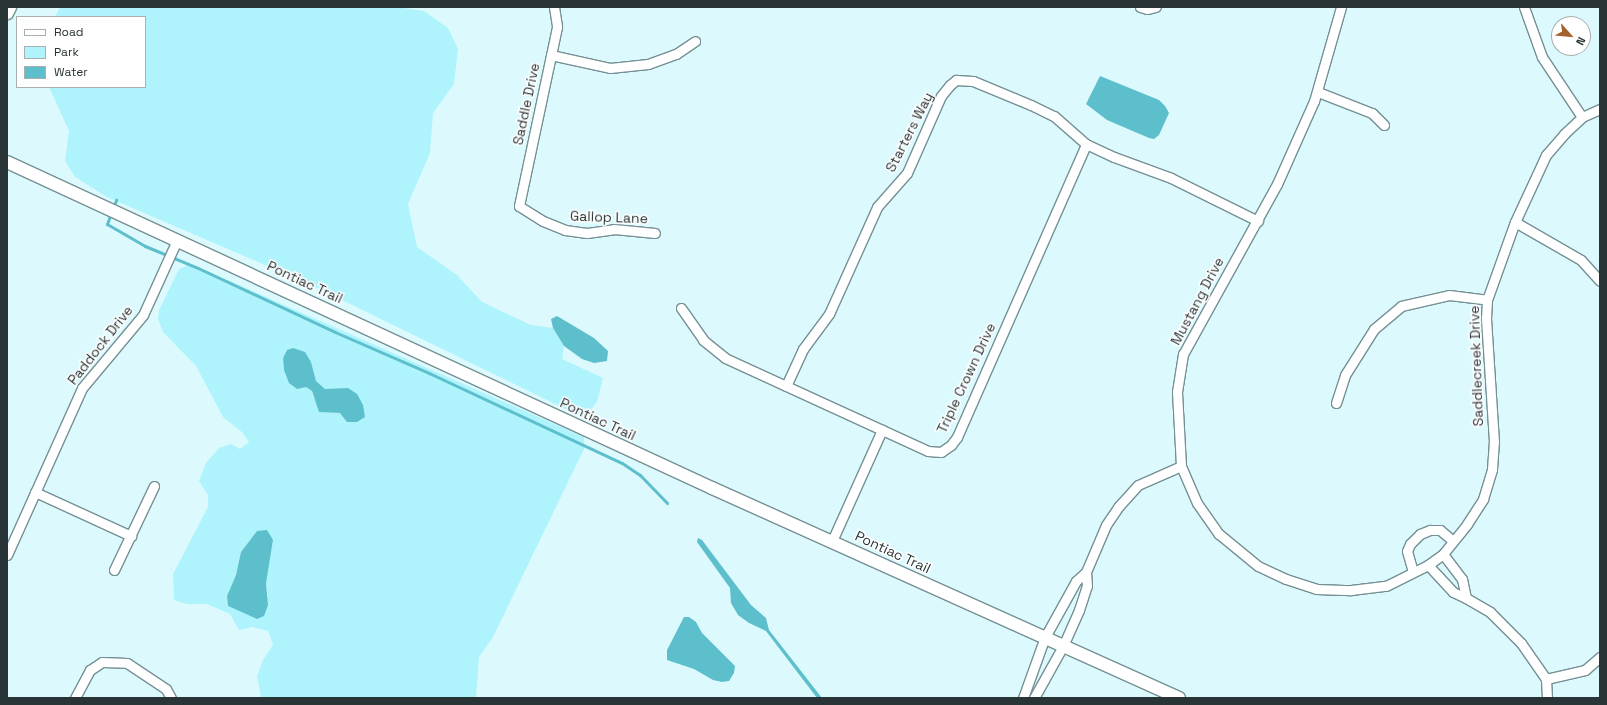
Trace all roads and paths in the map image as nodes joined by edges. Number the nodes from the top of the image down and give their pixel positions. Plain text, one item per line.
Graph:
1 (10, 7) edge
2 (554, 7) edge
3 (1140, 7) edge
4 (1156, 7) edge
5 (1341, 7) edge
6 (1524, 7) edge
7 (7, 13) edge
8 (695, 41) dead end
9 (551, 55) junction
10 (1318, 92) junction
11 (1600, 109) edge
12 (1582, 117) junction
13 (1384, 125) dead end
14 (1086, 144) junction
15 (7, 162) edge
16 (519, 206) joint
17 (1258, 221) junction
18 (1515, 222) junction
19 (655, 233) dead end
20 (177, 240) junction
21 (1600, 281) edge
22 (1487, 300) junction
23 (681, 308) dead end
24 (786, 386) junction
25 (1336, 403) dead end
26 (882, 430) junction
27 (1181, 466) junction
28 (154, 486) dead end
29 (35, 492) junction
30 (131, 536) junction
31 (832, 541) junction
32 (1453, 541) junction
33 (1443, 554) junction
34 (7, 555) edge
35 (1428, 565) junction
36 (114, 570) dead end
37 (1086, 572) junction
38 (1413, 572) junction
39 (1466, 598) junction
40 (1045, 638) junction
41 (1063, 646) junction
42 (1600, 657) edge
43 (1546, 679) junction
44 (75, 698) edge
45 (171, 698) edge
46 (1023, 698) edge
47 (1034, 698) edge
48 (1179, 698) edge
49 (1547, 698) edge

1 - 7 street
2 - 9 street, Saddle Drive
3 - 4 street
5 - 10 street, Mustang Drive
6 - 12 street
8 - 9 street
9 - 16 street, Saddle Drive
10 - 13 street
10 - 17 street, Mustang Drive
11 - 12 street, Saddlecreek Drive
12 - 18 street, Saddlecreek Drive
14 - 17 street, Starters Way
14 - 24 street, Starters Way
14 - 26 street, Triple Crown Drive
15 - 20 main road, Pontiac Trail
16 - 19 street, Gallop Lane
17 - 27 street, Mustang Drive
18 - 21 street
18 - 22 street, Saddlecreek Drive
20 - 29 street, Paddock Drive
20 - 31 main road, Pontiac Trail
22 - 25 street
22 - 32 street, Saddlecreek Drive
23 - 24 street, Triple Crown Drive
24 - 26 street, Triple Crown Drive
26 - 31 street
27 - 37 street
27 - 38 street, Mustang Drive
28 - 30 street
29 - 30 street
29 - 34 street, Paddock Drive
30 - 36 street
31 - 40 main road, Pontiac Trail
32 - 33 street, Saddlecreek Drive
32 - 38 street
33 - 35 street, Saddlecreek Drive
33 - 39 street
35 - 38 street, Mustang Drive
35 - 39 street
37 - 40 street
37 - 41 street
39 - 43 street
40 - 41 main road, Pontiac Trail
40 - 46 street
41 - 47 street
41 - 48 main road, Pontiac Trail
42 - 43 street
43 - 49 street
44 - 45 street

